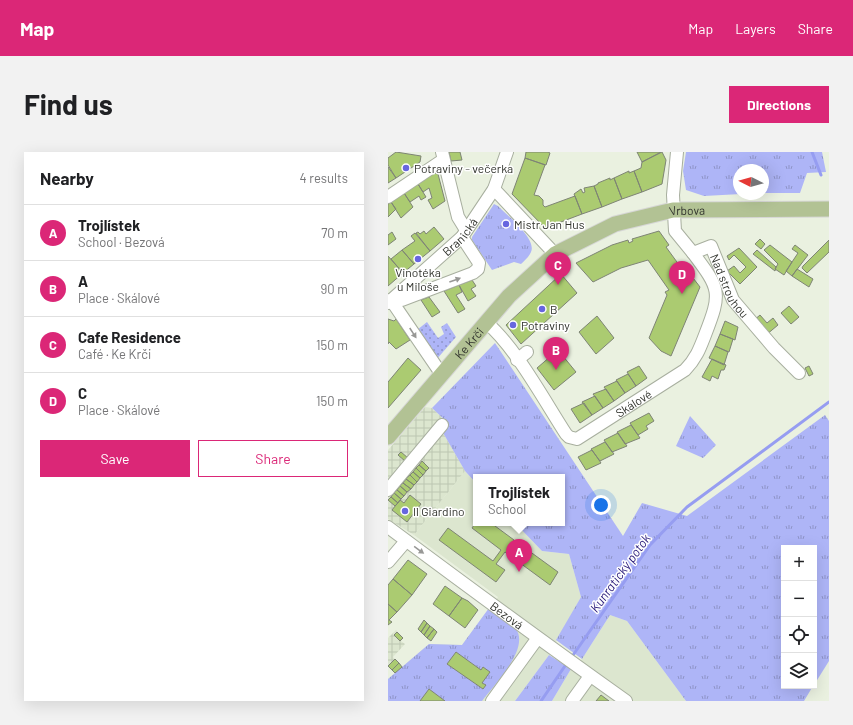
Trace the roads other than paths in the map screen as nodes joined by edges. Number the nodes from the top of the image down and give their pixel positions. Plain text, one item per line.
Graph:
1 (507, 152) edge
2 (677, 153) edge
3 (443, 156) edge
4 (494, 189) junction
5 (388, 197) edge
6 (829, 209) edge
7 (673, 210) junction
8 (464, 234) junction
9 (693, 253) junction
10 (555, 254) junction
11 (390, 302) edge
12 (487, 323) junction
13 (527, 352) dead end
14 (517, 360) junction
15 (799, 373) dead end
16 (442, 375) junction
17 (442, 425) dead end
18 (388, 437) edge
19 (388, 490) edge
20 (388, 527) edge
21 (406, 541) junction
22 (388, 562) edge
23 (537, 639) junction
24 (590, 676) junction
25 (492, 701) edge
26 (572, 701) edge
27 (626, 701) edge

1 - 4 street, Branická
2 - 7 street, Nad strouhou
3 - 5 street
3 - 8 street
4 - 8 street, Branická
4 - 10 street
6 - 7 main road, Vrbova
7 - 9 street, Nad strouhou
7 - 10 main road, Vrbova
8 - 11 street, Branická
11 -> 8 street
9 - 14 street, Skálové
9 - 15 street, Nad strouhou
10 - 12 main road, Ke Krči
11 -> 16 street
12 - 14 street, Skálové
12 - 16 main road, Ke Krči
13 - 14 street
16 - 18 main road, Ke Krči
17 - 19 street
20 - 21 street, Bezová
21 - 22 street
21 -> 23 street, Bezová
23 - 24 street, Bezová
23 - 25 street
24 - 26 street
24 - 27 street, Bezová

